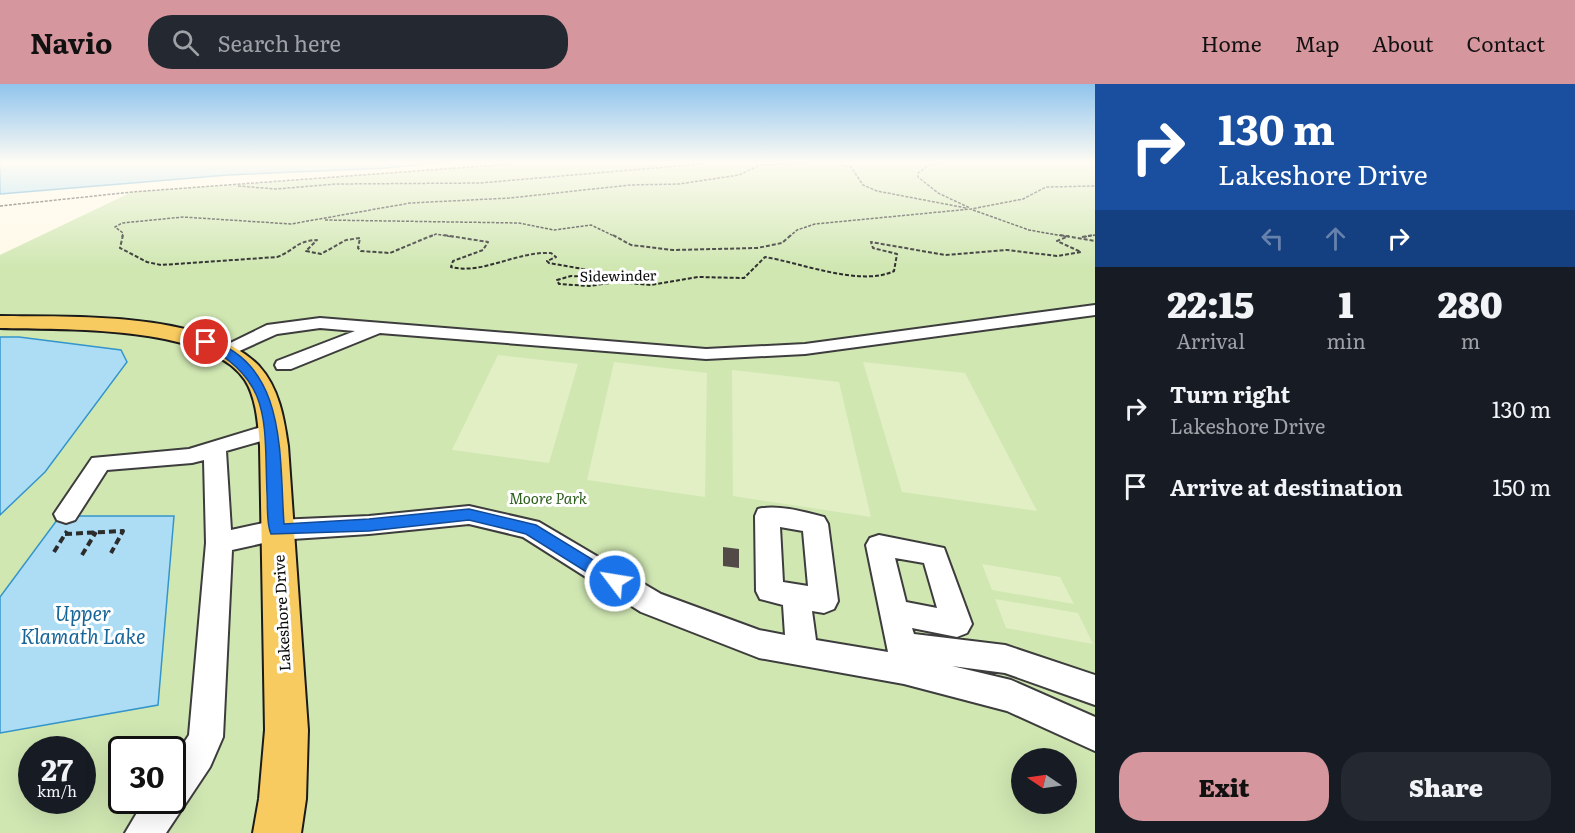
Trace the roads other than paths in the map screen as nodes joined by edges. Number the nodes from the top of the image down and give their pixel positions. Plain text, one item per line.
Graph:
1 (1095, 309) edge
2 (0, 322) edge
3 (378, 328) junction
4 (226, 352) junction
5 (284, 365) dead end
6 (271, 431) junction
7 (215, 447) junction
8 (67, 524) road end
9 (277, 530) junction
10 (219, 543) junction
11 (796, 596) dead end
12 (894, 612) dead end
13 (802, 651) junction
14 (904, 658) junction
15 (1095, 690) edge
16 (1095, 734) edge
17 (186, 772) edge
18 (157, 814) edge
19 (144, 833) edge
20 (277, 833) edge

1 - 3 street
2 - 4 main road, Lakeshore Drive
3 - 4 street
3 - 5 street
4 - 6 main road, Lakeshore Drive
6 - 7 street
6 - 9 main road, Lakeshore Drive
7 - 8 street
7 - 10 street
9 - 10 street
9 - 13 street
9 - 20 main road, Lakeshore Drive
10 - 17 street
11 - 13 street
12 - 14 street
13 - 14 street
14 - 15 street
14 - 16 street
18 - 19 street

